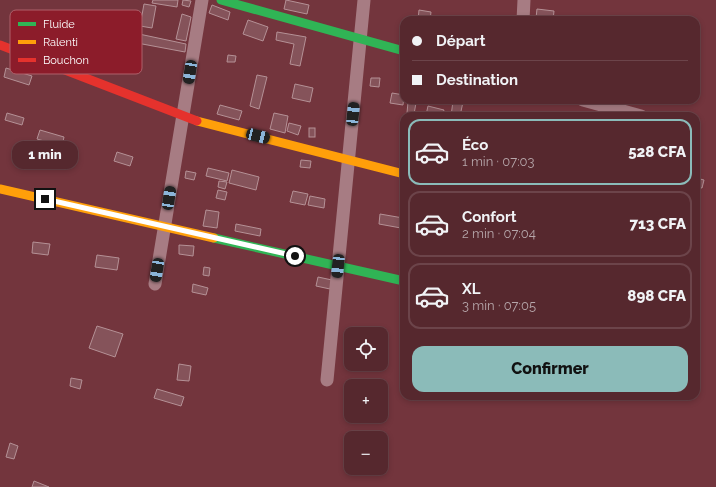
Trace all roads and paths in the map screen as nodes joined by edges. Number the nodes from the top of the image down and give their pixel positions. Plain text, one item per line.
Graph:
1 (202, 0) edge
2 (221, 0) edge
3 (364, 0) edge
4 (524, 0) edge
5 (523, 16) edge
6 (360, 39) junction
7 (0, 45) edge
8 (10, 49) edge
9 (400, 50) edge
10 (76, 74) edge
11 (598, 104) edge
12 (626, 112) edge
13 (183, 115) junction
14 (349, 160) junction
15 (400, 173) edge
16 (0, 189) edge
17 (164, 226) junction
18 (338, 266) junction
19 (400, 279) edge
20 (155, 284) dead end
21 (328, 380) dead end

1 - 13 street
2 - 6 street
3 - 6 street
4 - 5 street
6 - 9 street
6 - 14 street
7 - 8 street
10 - 13 street
11 - 12 street
13 - 14 street
13 - 17 street
14 - 15 street
14 - 18 street
16 - 17 street
17 - 18 street
17 - 20 street
18 - 19 street
18 - 21 street

